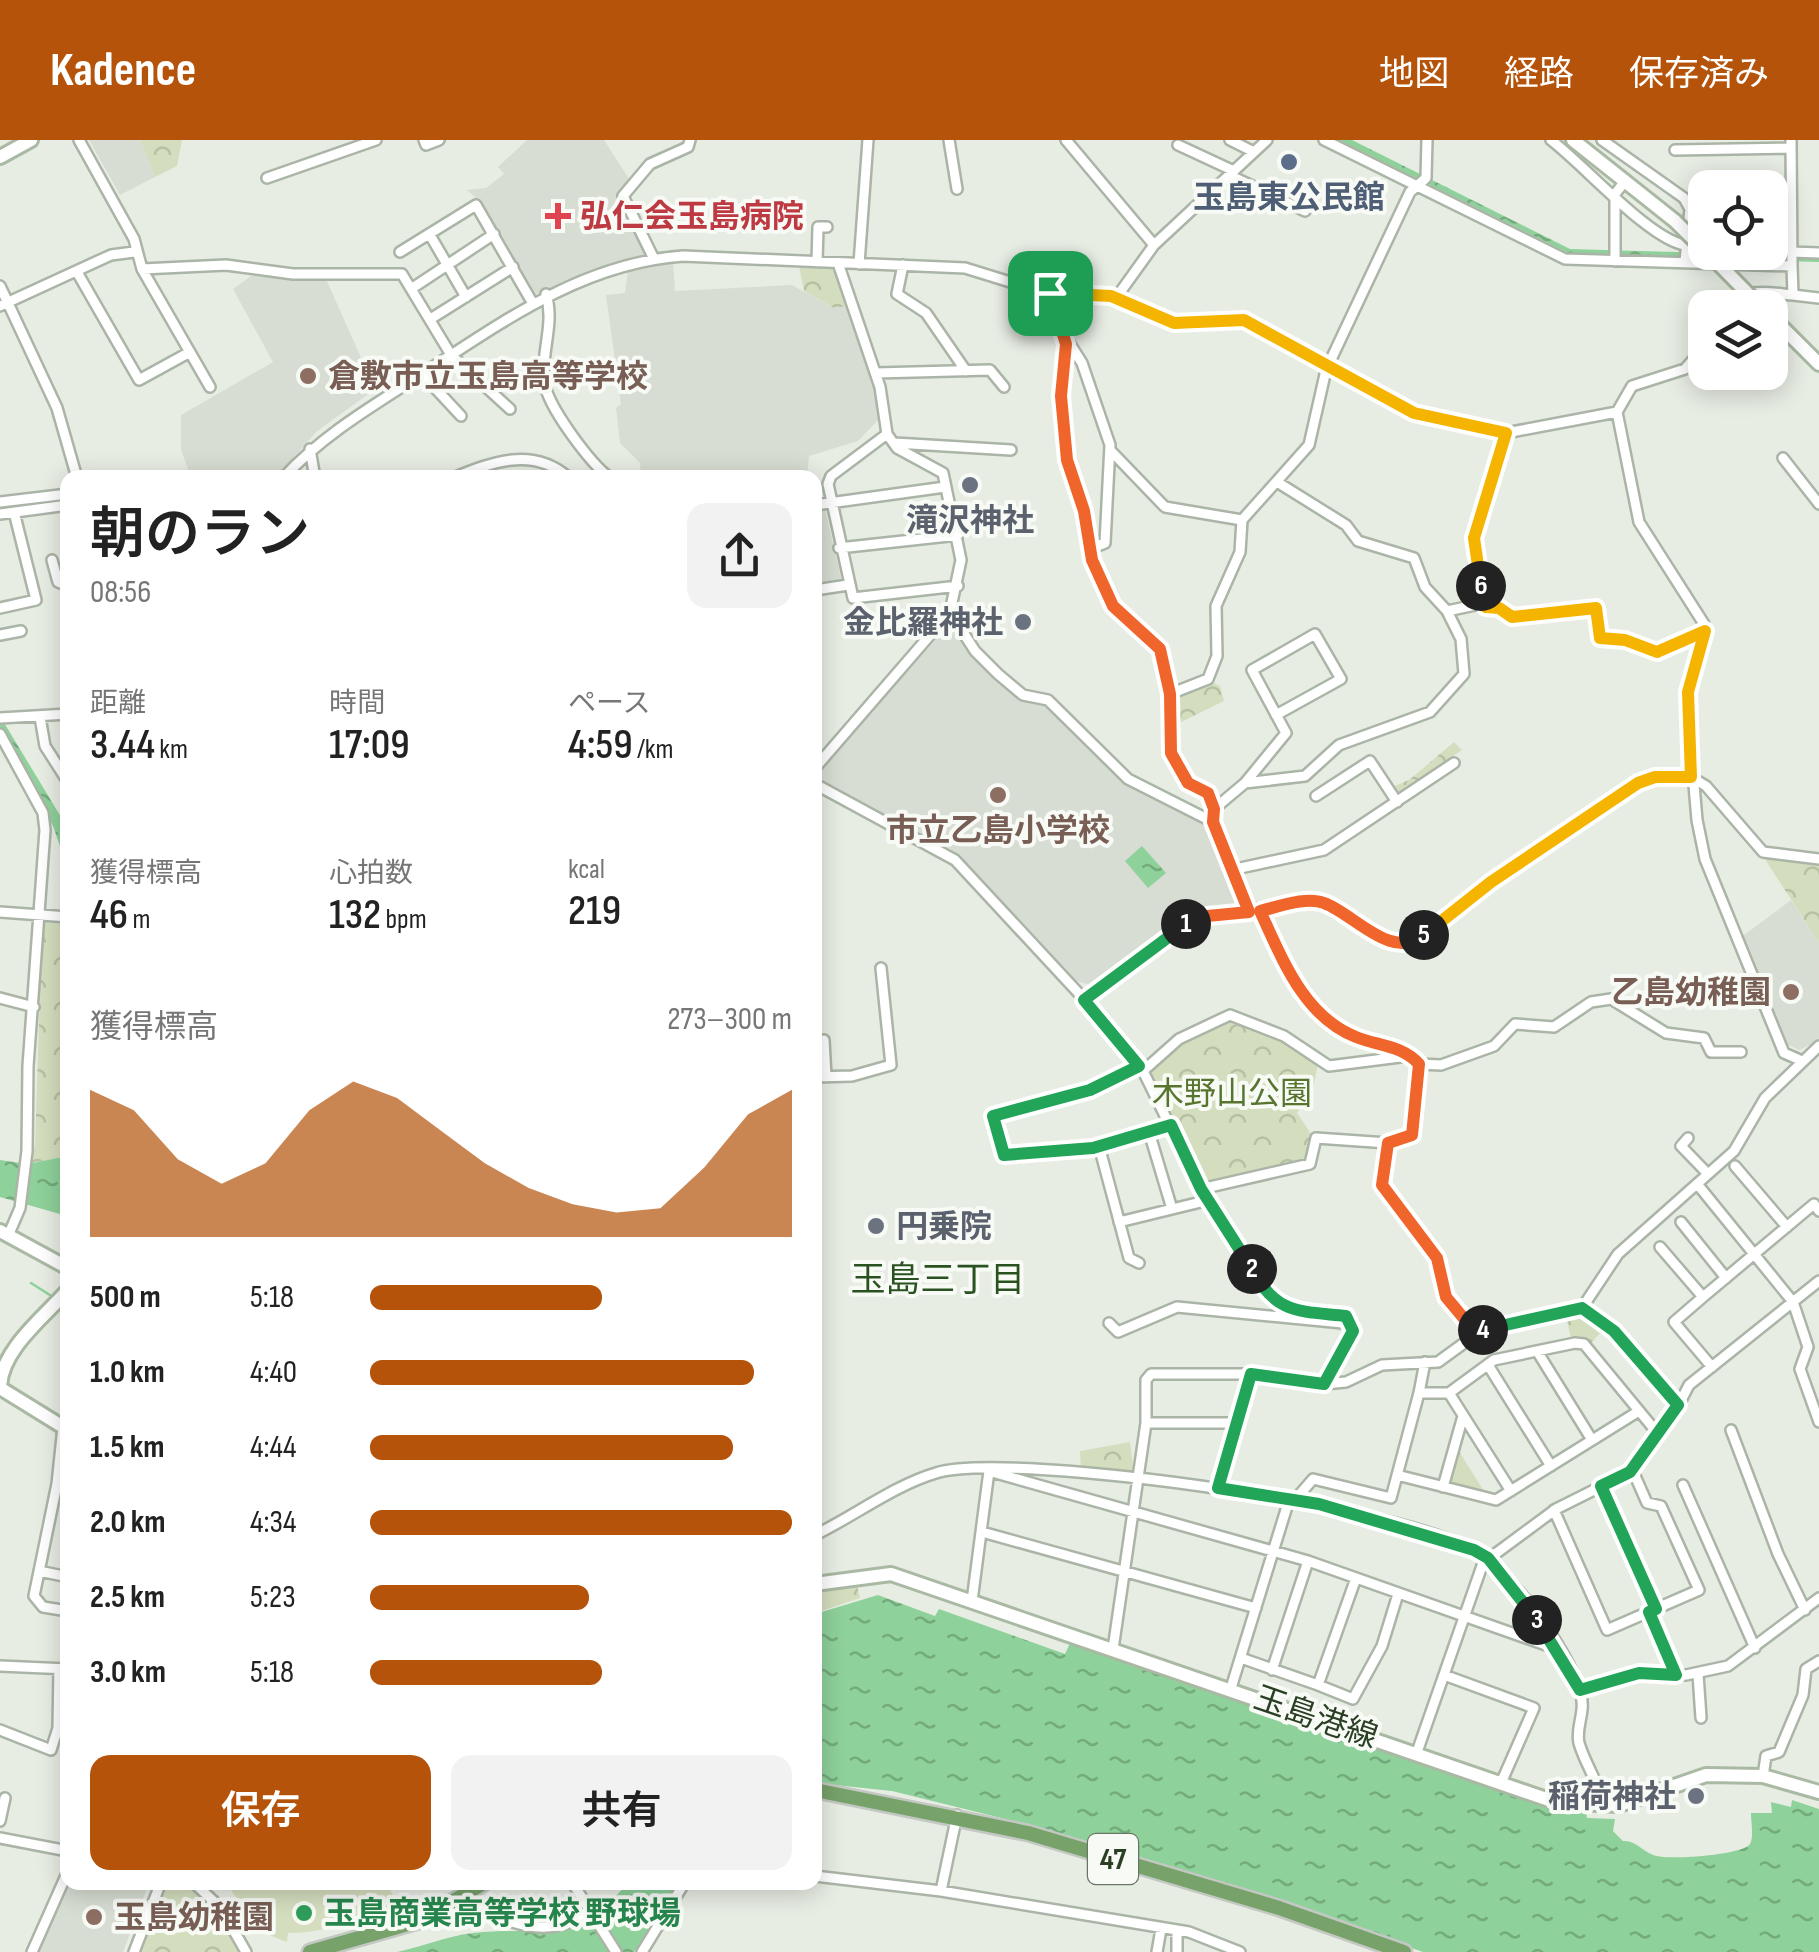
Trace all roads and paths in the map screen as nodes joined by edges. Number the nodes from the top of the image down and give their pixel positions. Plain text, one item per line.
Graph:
1 (31, 140) edge
2 (80, 140) edge
3 (376, 140) edge
4 (424, 140) edge
5 (439, 140) edge
6 (690, 140) edge
7 (868, 140) edge
8 (949, 140) edge
9 (1066, 140) edge
10 (1230, 140) edge
11 (1267, 140) edge
12 (1324, 140) edge
13 (1426, 140) edge
14 (1551, 140) edge
15 (1573, 140) edge
16 (1602, 140) edge
17 (1614, 144) edge
18 (1792, 144) edge
19 (1178, 145) dead end
20 (1675, 150) dead end
21 (1254, 152) junction
22 (0, 157) edge
23 (1232, 173) junction
24 (266, 178) dead end
25 (1419, 186) junction
26 (957, 189) dead end
27 (1618, 189) junction
28 (1305, 211) dead end
29 (827, 226) dead end
30 (430, 234) junction
31 (494, 234) junction
32 (1688, 235) edge
33 (1154, 245) junction
34 (1685, 245) junction
35 (134, 252) junction
36 (400, 252) dead end
37 (1791, 252) junction
38 (1819, 254) edge
39 (654, 259) junction
40 (1616, 261) junction
41 (816, 262) junction
42 (1685, 262) junction
43 (838, 263) junction
44 (859, 264) junction
45 (447, 265) junction
46 (904, 266) junction
47 (1792, 266) junction
48 (512, 267) junction
49 (142, 269) junction
50 (1724, 270) edge
51 (77, 272) junction
52 (0, 286) edge
53 (414, 286) junction
54 (1744, 290) edge
55 (1050, 293) junction
56 (546, 294) junction
57 (1788, 295) edge
58 (1792, 295) junction
59 (466, 297) junction
60 (1116, 298) junction
61 (1819, 298) edge
62 (532, 302) junction
63 (5, 305) edge
64 (432, 318) junction
65 (1061, 330) junction
66 (1788, 333) edge
67 (190, 352) junction
68 (451, 355) junction
69 (1819, 364) edge
70 (1330, 366) junction
71 (1688, 366) edge
72 (966, 371) junction
73 (876, 373) junction
74 (422, 374) junction
75 (210, 388) dead end
76 (1004, 388) dead end
77 (510, 409) dead end
78 (1617, 412) junction
79 (461, 416) dead end
80 (1506, 433) junction
81 (890, 438) junction
82 (310, 450) junction
83 (1011, 450) dead end
84 (1111, 451) junction
85 (1782, 458) dead end
86 (75, 470) edge
87 (291, 470) edge
88 (314, 470) edge
89 (472, 470) edge
90 (558, 470) edge
91 (600, 470) edge
92 (1276, 482) junction
93 (1819, 484) edge
94 (945, 487) junction
95 (1809, 491) junction
96 (60, 495) edge
97 (0, 502) edge
98 (830, 502) junction
99 (822, 504) edge
100 (1819, 504) edge
101 (60, 506) edge
102 (14, 512) junction
103 (0, 514) edge
104 (1242, 520) junction
105 (958, 535) junction
106 (839, 548) junction
107 (1090, 549) junction
108 (52, 560) dead end
109 (60, 583) edge
110 (848, 585) junction
111 (958, 586) junction
112 (822, 589) edge
113 (1485, 603) junction
114 (0, 608) edge
115 (1447, 611) junction
116 (950, 612) junction
117 (1705, 631) junction
118 (20, 632) dead end
119 (0, 635) edge
120 (1170, 694) junction
121 (60, 715) edge
122 (1276, 715) junction
123 (40, 716) junction
124 (1, 718) edge
125 (0, 734) edge
126 (822, 760) edge
127 (1454, 764) dead end
128 (60, 769) edge
129 (1691, 777) junction
130 (1245, 783) junction
131 (822, 788) edge
132 (1316, 796) dead end
133 (1397, 802) junction
134 (1214, 809) junction
135 (1213, 822) junction
136 (1819, 860) edge
137 (1232, 870) junction
138 (0, 912) edge
139 (1254, 912) junction
140 (36, 914) junction
141 (60, 916) edge
142 (882, 968) dead end
143 (0, 998) edge
144 (1084, 1000) junction
145 (34, 1007) junction
146 (824, 1040) dead end
147 (1819, 1046) edge
148 (1741, 1052) dead end
149 (1410, 1056) junction
150 (822, 1058) edge
151 (1800, 1060) junction
152 (1419, 1064) junction
153 (1141, 1068) junction
154 (822, 1077) edge
155 (1171, 1125) junction
156 (1148, 1132) junction
157 (1688, 1138) dead end
158 (1388, 1143) junction
159 (1099, 1146) junction
160 (1736, 1166) dead end
161 (1708, 1174) junction
162 (1698, 1185) junction
163 (1201, 1189) junction
164 (1209, 1200) junction
165 (1172, 1210) junction
166 (1819, 1211) edge
167 (1119, 1222) junction
168 (1680, 1222) dead end
169 (1787, 1227) junction
170 (4, 1234) edge
171 (1660, 1247) dead end
172 (1755, 1254) junction
173 (1138, 1262) dead end
174 (60, 1264) edge
175 (1726, 1278) junction
176 (1819, 1281) edge
177 (1703, 1297) junction
178 (60, 1299) edge
179 (1793, 1302) junction
180 (1582, 1308) junction
181 (1110, 1323) dead end
182 (1353, 1324) junction
183 (1472, 1336) junction
184 (1537, 1351) junction
185 (1425, 1362) junction
186 (1488, 1365) junction
187 (1712, 1367) junction
188 (1251, 1374) junction
189 (1324, 1384) junction
190 (0, 1388) edge
191 (1419, 1393) junction
192 (1449, 1393) junction
193 (1678, 1405) junction
194 (1638, 1411) junction
195 (1463, 1416) junction
196 (1819, 1422) edge
197 (1146, 1423) junction
198 (1237, 1424) junction
199 (60, 1426) edge
200 (1731, 1430) dead end
201 (1658, 1435) junction
202 (1592, 1440) junction
203 (1551, 1466) junction
204 (60, 1468) edge
205 (1632, 1469) junction
206 (989, 1471) junction
207 (1396, 1476) junction
208 (1138, 1479) junction
209 (1682, 1485) dead end
210 (1601, 1486) junction
211 (1444, 1487) junction
212 (1218, 1488) junction
213 (1511, 1491) junction
214 (1292, 1500) junction
215 (1554, 1510) junction
216 (1133, 1511) junction
217 (822, 1531) edge
218 (982, 1532) junction
219 (1275, 1551) junction
220 (1488, 1558) junction
221 (1308, 1561) junction
222 (39, 1571) junction
223 (1124, 1573) junction
224 (60, 1575) edge
225 (1356, 1578) junction
226 (822, 1583) edge
227 (1398, 1594) junction
228 (1819, 1598) edge
229 (972, 1601) junction
230 (1256, 1608) junction
231 (60, 1609) edge
232 (1652, 1610) junction
233 (1805, 1610) junction
234 (1464, 1617) junction
235 (1112, 1648) junction
236 (1756, 1648) junction
237 (1557, 1649) junction
238 (1241, 1658) junction
239 (1819, 1660) edge
240 (0, 1666) edge
241 (60, 1669) edge
242 (1272, 1670) junction
243 (1698, 1674) junction
244 (1444, 1675) junction
245 (1676, 1675) junction
246 (1318, 1685) junction
247 (1231, 1688) junction
248 (1580, 1690) junction
249 (60, 1704) edge
250 (1701, 1718) dead end
251 (0, 1730) edge
252 (1417, 1752) junction
253 (1762, 1776) junction
254 (1501, 1783) junction
255 (822, 1791) edge
256 (1819, 1792) edge
257 (5, 1798) dead end
258 (1604, 1806) junction
259 (956, 1815) junction
260 (0, 1821) edge
261 (0, 1838) edge
262 (60, 1849) edge
263 (822, 1877) edge
264 (60, 1889) edge
265 (158, 1890) edge
266 (202, 1890) edge
267 (460, 1890) edge
268 (462, 1890) edge
269 (577, 1890) edge
270 (680, 1890) edge
271 (941, 1891) junction
272 (591, 1913) junction
273 (1161, 1929) junction
274 (1177, 1930) junction
275 (32, 1952) edge
276 (134, 1952) edge
277 (246, 1952) edge
278 (310, 1952) edge
279 (616, 1952) edge
280 (642, 1952) edge
281 (1157, 1952) edge
282 (1177, 1952) edge
283 (1240, 1952) edge
284 (1404, 1952) edge

1 - 22 main road
2 - 35 street
3 - 24 street
4 - 5 street
6 - 39 street
7 - 44 street
8 - 26 street
9 - 33 street
10 - 21 street
11 - 21 street
12 - 25 street
13 - 25 street
14 - 27 street
15 - 32 main road, bridge
16 - 17 street
17 - 34 street
18 - 20 street
18 - 37 street
19 - 23 street
21 - 23 street
23 - 28 street
23 - 33 street
25 - 40 street
25 - 70 street
27 - 34 street
27 - 40 street
29 - 41 street
30 - 31 street
30 - 36 street
30 - 45 street
31 - 45 street
31 - 48 street
33 - 60 street
34 - 42 street
35 - 49 street
35 - 51 street
37 - 38 street
37 - 47 street
39 - 41 street
39 - 56 street
40 - 42 street
41 - 43 street
42 - 47 street
43 - 44 street
43 - 73 street
44 - 46 street
45 - 53 street
45 - 59 street
46 - 55 street
46 - 72 street
47 - 58 street
48 - 59 street
48 - 62 street
49 - 53 street
49 - 67 street
50 - 54 main road, bridge
51 - 63 street
51 - 67 street
52 - 63 street
53 - 64 street
55 - 60 street
55 - 65 street
56 - 62 street
56 - 91 street
57 - 58 street
58 - 61 street
59 - 64 street
60 - 70 street
62 - 68 street
63 - 86 street
64 - 68 street
65 - 84 street
65 - 107 street
66 - 69 main road
67 - 75 street
68 - 74 street
68 - 77 street
70 - 80 street
70 - 92 street
71 - 78 street
72 - 73 street
72 - 76 street
73 - 81 street
74 - 79 street
74 - 82 street
78 - 80 street
78 - 117 street
80 - 113 street
81 - 83 street
81 - 94 street
81 - 98 street
82 - 87 street
82 - 88 street
84 - 104 street
84 - 107 street
85 - 95 street
89 - 90 street
92 - 104 street
92 - 115 street
93 - 95 street
94 - 98 street
94 - 105 street
95 - 100 street
96 - 97 street
98 - 99 street
98 - 106 street
101 - 102 street
102 - 103 street
102 - 114 street
104 - 120 street
105 - 106 street
105 - 111 street
106 - 110 street
107 - 120 street
108 - 109 street
110 - 111 street
110 - 112 street
111 - 116 street
113 - 115 street
113 - 117 street
115 - 130 street
116 - 126 street
116 - 135 street
117 - 129 street
118 - 119 street
120 - 134 street
121 - 123 street
122 - 122 street
122 - 130 street
123 - 124 street
123 - 128 street
125 - 140 street
127 - 133 street
129 - 136 street
129 - 139 street
129 - 151 street
130 - 134 street
131 - 144 street
132 - 133 street
133 - 137 street
134 - 135 street
135 - 137 street
137 - 139 street
138 - 140 street
139 - 144 street
139 - 149 street
140 - 141 street
140 - 145 street
142 - 154 street
143 - 145 street
144 - 153 street
145 - 170 street
146 - 150 street
147 - 151 street
148 - 152 street
149 - 152 street
149 - 153 street
151 - 161 street
152 - 158 street
153 - 155 street
153 - 159 street
155 - 156 street
155 - 163 street
156 - 159 street
156 - 165 street
157 - 161 street
158 - 163 street
158 - 183 street
159 - 167 street
160 - 169 street
161 - 162 street
162 - 172 street
162 - 180 street
163 - 164 street
164 - 165 street
164 - 182 street
165 - 167 street
166 - 169 street
167 - 173 street
168 - 175 street
169 - 172 street
170 - 174 main road
171 - 177 street
172 - 175 street
172 - 179 street
175 - 177 street
176 - 179 street
177 - 187 street
178 - 190 main road
179 - 187 street
179 - 196 street
180 - 183 street
180 - 193 street
181 - 182 street
182 - 189 street
183 - 185 street
184 - 186 street
184 - 194 street
184 - 202 street
185 - 189 street
185 - 191 street
186 - 192 street
186 - 203 street
187 - 193 street
188 - 189 street
188 - 197 street
188 - 198 street
190 - 199 main road
191 - 192 street
191 - 207 street
192 - 195 street
193 - 201 street
194 - 201 street
194 - 202 street
195 - 211 street
195 - 213 street
197 - 198 street
197 - 208 street
198 - 212 street
200 - 233 street
201 - 205 street
202 - 203 street
203 - 213 street
204 - 222 street
205 - 210 street
205 - 232 street
206 - 208 street
206 - 216 street
206 - 217 street
206 - 218 street
207 - 211 street
207 - 214 street
208 - 212 street
208 - 216 street
209 - 236 street
210 - 215 street
210 - 232 street
211 - 213 street
212 - 214 street
214 - 219 street
214 - 220 street
215 - 220 street
215 - 232 street
216 - 219 street
216 - 223 street
218 - 223 street
218 - 229 street
219 - 221 street
219 - 230 street
220 - 234 street
220 - 237 street
221 - 225 street
221 - 242 street
222 - 224 street
222 - 231 street
223 - 230 street
223 - 235 street
225 - 227 street
225 - 246 street
226 - 229 main road, 玉島港線
227 - 234 street
227 - 246 street
228 - 233 street
229 - 235 main road, 玉島港線
230 - 238 street
232 - 245 street
233 - 236 street
234 - 237 street
234 - 244 street
235 - 247 main road, 玉島港線
236 - 243 street
237 - 248 street
238 - 242 street
238 - 247 street
239 - 253 street
240 - 241 street
242 - 246 street
243 - 245 street
243 - 250 street
244 - 252 street
244 - 254 street
245 - 248 street
247 - 252 main road, 玉島港線
248 - 258 street
249 - 251 street
252 - 254 main road, 玉島港線
253 - 256 main road, 玉島港線
253 - 258 main road, 玉島港線
254 - 258 main road, 玉島港線
255 - 259 main road, 47
257 - 260 street
259 - 271 street
259 - 284 main road, 47
261 - 262 street
263 - 271 street
264 - 275 street
265 - 276 street
266 - 277 street
267 - 278 main road
268 - 272 street
269 - 272 street
270 - 280 street
271 - 273 street
272 - 279 street
273 - 274 street
273 - 281 street
274 - 282 street
274 - 283 street

